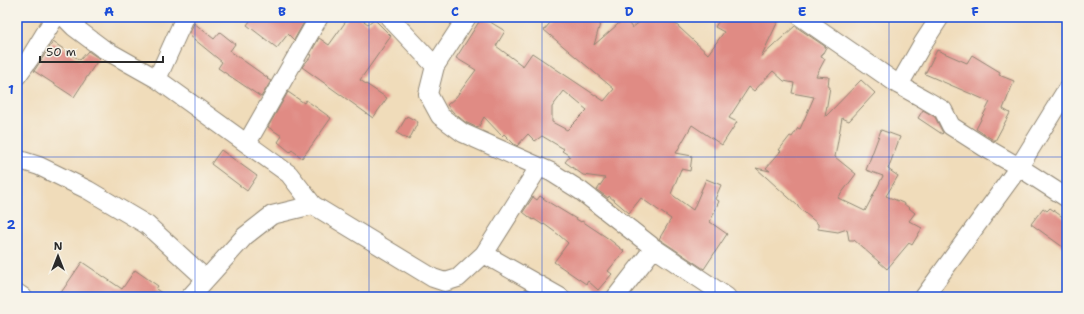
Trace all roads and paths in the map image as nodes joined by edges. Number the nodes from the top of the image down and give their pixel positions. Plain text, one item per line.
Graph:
1 (55, 17) edge
2 (64, 17) edge
3 (185, 17) edge
4 (319, 17) edge
5 (389, 17) edge
6 (467, 17) edge
7 (803, 17) edge
8 (940, 17) edge
9 (435, 66) junction
10 (17, 76) edge
11 (157, 79) junction
12 (899, 85) junction
13 (1067, 89) edge
14 (247, 143) junction
15 (17, 159) edge
16 (539, 167) junction
17 (1019, 167) junction
18 (1067, 198) edge
19 (313, 205) junction
20 (654, 248) junction
21 (484, 254) junction
22 (206, 279) junction
23 (17, 293) edge
24 (22, 297) edge
25 (190, 297) edge
26 (560, 297) edge
27 (616, 297) edge
28 (727, 297) edge
29 (924, 297) edge

1 - 10 street
2 - 11 street
3 - 11 street
4 - 14 street
5 - 9 street
6 - 9 street
7 - 12 street
8 - 12 street
9 - 16 street
11 - 14 street
12 - 17 street
13 - 17 street
14 - 19 street
15 - 22 street
16 - 20 street
16 - 21 street
17 - 18 street
17 - 29 street
19 - 21 street
19 - 22 street
20 - 27 street
20 - 28 street
21 - 26 street
22 - 25 street
23 - 24 street

